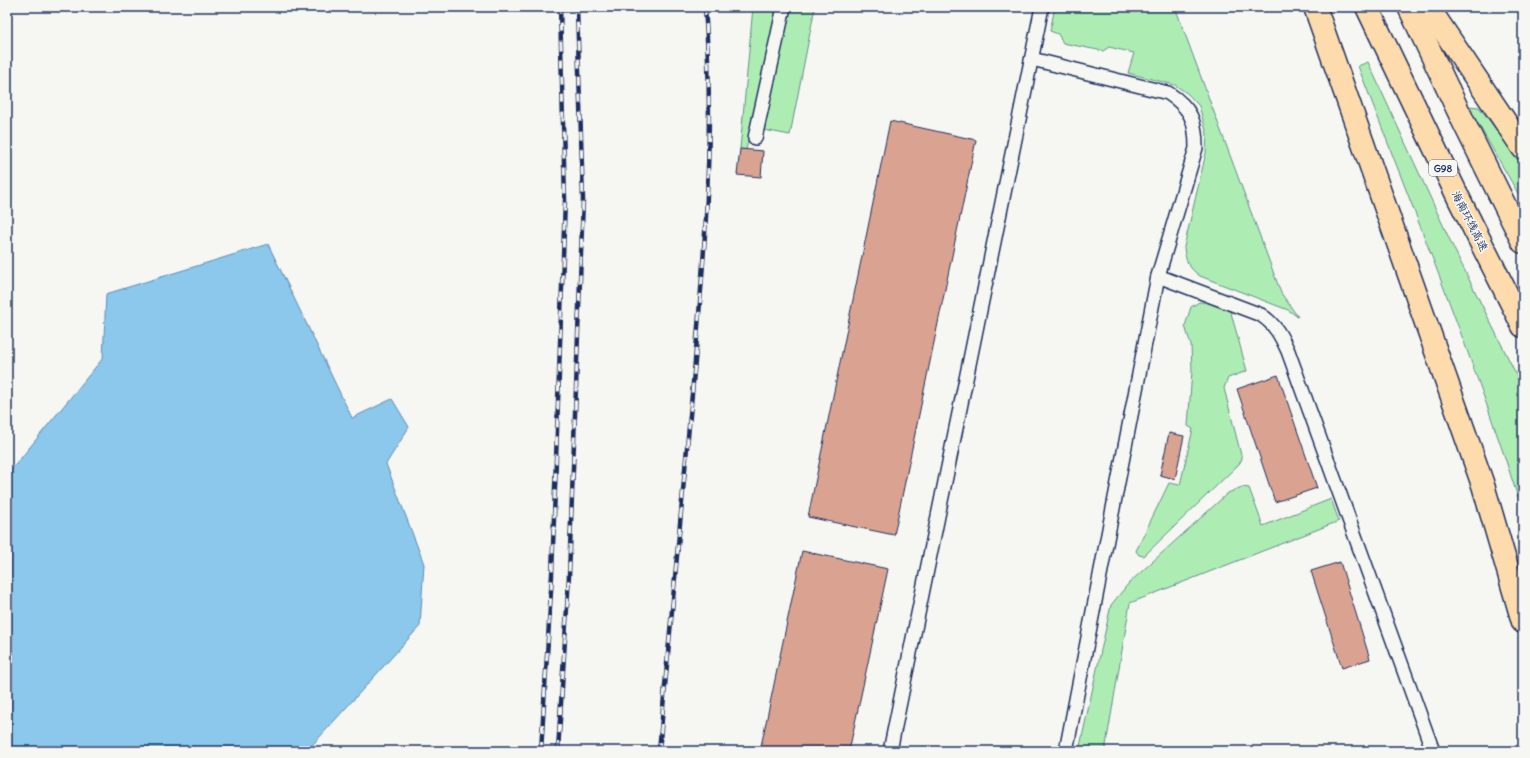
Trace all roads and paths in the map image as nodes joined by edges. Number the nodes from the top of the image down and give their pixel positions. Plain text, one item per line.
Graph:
1 (784, 7) edge
2 (1042, 7) edge
3 (1316, 7) edge
4 (1367, 7) edge
5 (1410, 7) edge
6 (1428, 7) edge
7 (1032, 59) junction
8 (755, 138) dead end
9 (1523, 148) edge
10 (1523, 242) edge
11 (1158, 276) junction
12 (1523, 326) edge
13 (1523, 622) edge
14 (890, 751) edge
15 (1066, 751) edge
16 (1432, 751) edge

1 - 8 lane
2 - 7 lane
3 - 13 highway
4 - 12 highway, 海南环线高速 / G98
5 - 10 highway
6 - 9 highway
7 - 11 lane
7 - 14 lane
11 - 15 lane
11 - 16 lane

